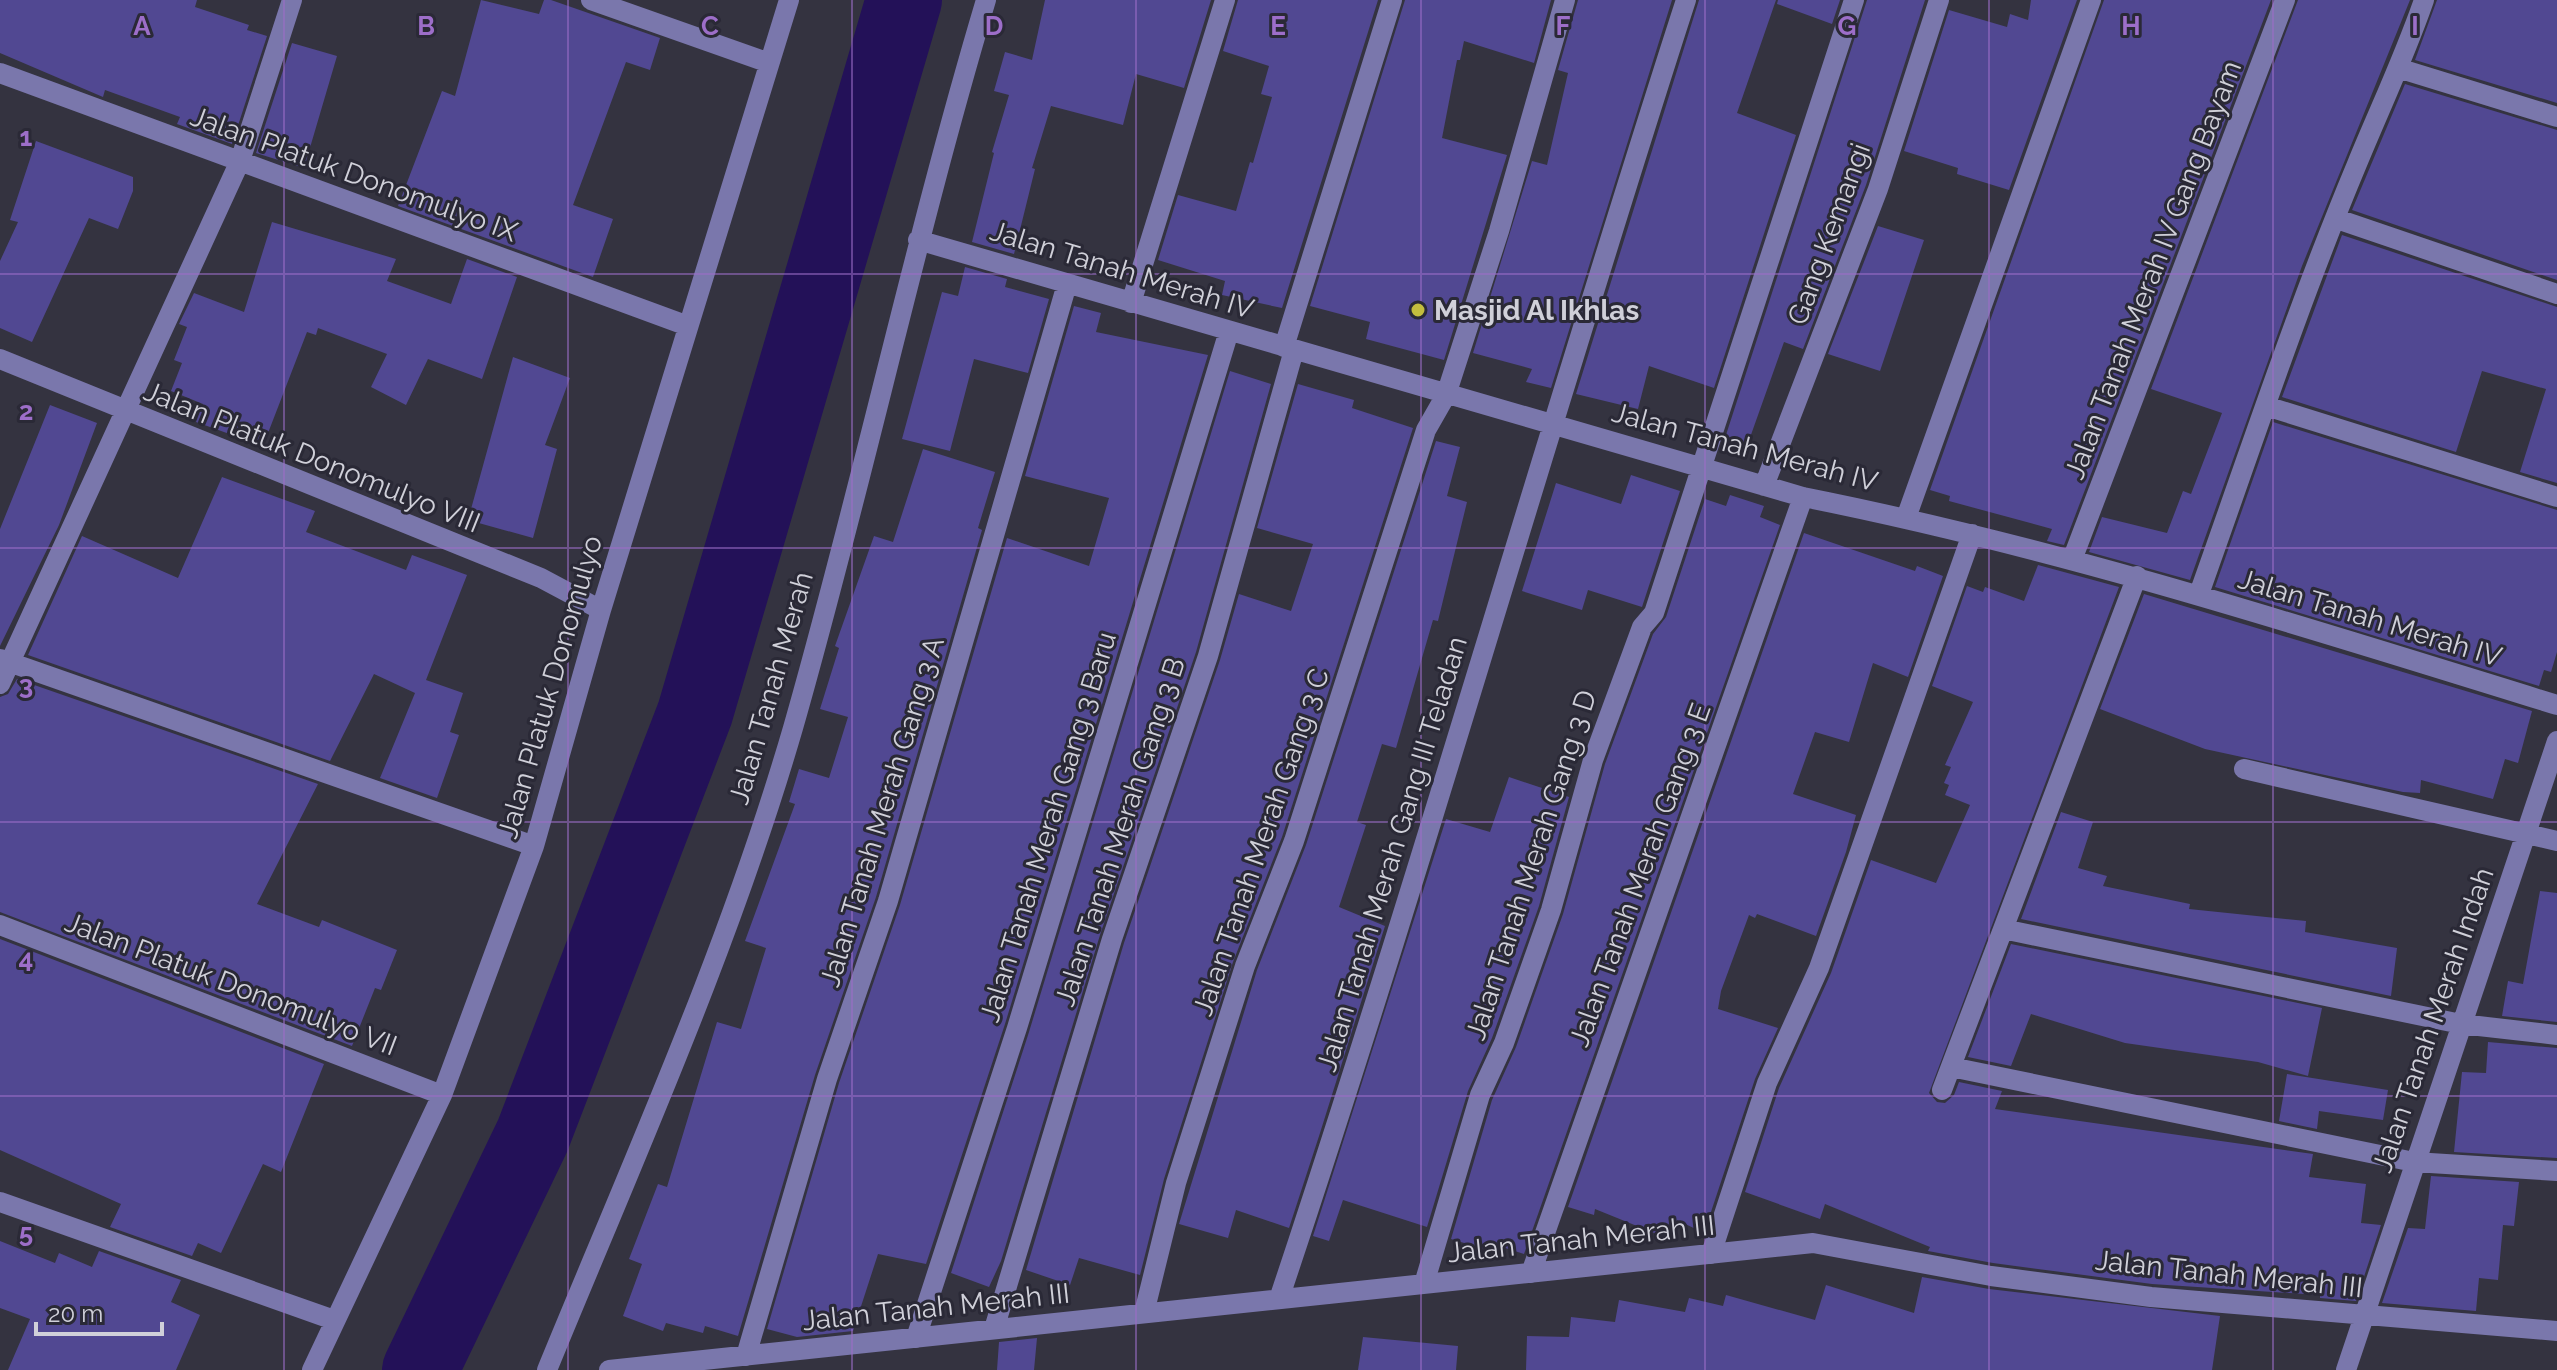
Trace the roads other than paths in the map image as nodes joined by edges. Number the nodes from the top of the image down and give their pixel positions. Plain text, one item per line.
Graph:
1 (292, 0) edge
2 (591, 0) edge
3 (789, 0) edge
4 (986, 0) edge
5 (1225, 0) edge
6 (1392, 0) edge
7 (1565, 0) edge
8 (1686, 0) edge
9 (1854, 0) edge
10 (1939, 0) edge
11 (2091, 0) edge
12 (2285, 0) edge
13 (2424, 0) edge
14 (769, 63) junction
15 (2401, 69) junction
16 (0, 73) edge
17 (2557, 117) edge
18 (240, 161) junction
19 (2337, 219) junction
20 (918, 240) junction
21 (1067, 284) junction
22 (2557, 294) edge
23 (1131, 303) junction
24 (688, 326) junction
25 (1229, 331) junction
26 (1289, 349) junction
27 (0, 359) edge
28 (1446, 395) junction
29 (2266, 406) junction
30 (126, 412) junction
31 (1553, 423) junction
32 (1699, 467) junction
33 (1764, 486) junction
34 (1803, 497) junction
35 (2557, 497) edge
36 (1906, 518) junction
37 (1972, 534) junction
38 (2072, 560) junction
39 (2137, 576) junction
40 (2199, 594) junction
41 (601, 610) junction
42 (5, 661) edge
43 (0, 684) edge
44 (2557, 705) edge
45 (2557, 741) edge
46 (2244, 769) dead end
47 (2526, 834) junction
48 (2557, 841) edge
49 (534, 846) junction
50 (0, 925) edge
51 (2003, 929) junction
52 (2461, 1024) junction
53 (2557, 1035) edge
54 (1951, 1067) junction
55 (1942, 1090) dead end
56 (442, 1095) junction
57 (2414, 1162) junction
58 (2557, 1171) edge
59 (0, 1202) edge
60 (1711, 1254) junction
61 (1531, 1273) junction
62 (1424, 1284) junction
63 (1279, 1299) junction
64 (1144, 1313) junction
65 (2361, 1317) junction
66 (334, 1320) junction
67 (994, 1329) junction
68 (2557, 1331) edge
69 (916, 1338) junction
70 (746, 1356) junction
71 (312, 1370) edge
72 (547, 1370) edge
73 (609, 1370) edge
74 (2346, 1370) edge

1 - 18 street
2 - 14 street
3 - 14 street, Jalan Platuk Donomulyo
4 - 20 street, Jalan Tanah Merah
5 - 23 street
6 - 26 street, Jalan Tanah Merah Gang 3 B
7 - 28 street, Jalan Tanah Merah Gang 3 C
8 - 31 street, Jalan Tanah Merah Gang III Teladan
9 - 32 street, Jalan Tanah Merah Gang 3 D
10 - 33 street, Gang Kemangi
11 - 36 street
12 - 38 street, Jalan Tanah Merah IV Gang Bayam
13 - 15 street
14 - 24 street, Jalan Platuk Donomulyo
15 - 17 street
15 - 19 street
16 - 18 street, Jalan Platuk Donomulyo IX
18 - 24 street, Jalan Platuk Donomulyo IX
18 - 30 street
19 - 22 street
19 - 29 street
20 - 21 street, Jalan Tanah Merah IV
20 - 72 street, Jalan Tanah Merah
21 - 23 street, Jalan Tanah Merah IV
21 - 70 street, Jalan Tanah Merah Gang 3 A
23 - 25 street, Jalan Tanah Merah IV
24 - 41 street, Jalan Platuk Donomulyo
25 - 26 street, Jalan Tanah Merah IV
25 - 69 street, Jalan Tanah Merah Gang 3 Baru
26 - 28 street, Jalan Tanah Merah IV
26 - 67 street, Jalan Tanah Merah Gang 3 B
27 - 30 street, Jalan Platuk Donomulyo VIII
28 - 31 street, Jalan Tanah Merah IV
28 - 64 street, Jalan Tanah Merah Gang 3 C
29 - 35 street
29 - 40 street
30 - 41 street, Jalan Platuk Donomulyo VIII
30 - 42 street
31 - 32 street, Jalan Tanah Merah IV
31 - 63 street, Jalan Tanah Merah Gang III Teladan
32 - 33 street, Jalan Tanah Merah IV
32 - 62 street, Jalan Tanah Merah Gang 3 D
33 - 34 street, Jalan Tanah Merah IV
34 - 36 street, Jalan Tanah Merah IV
34 - 61 street, Jalan Tanah Merah Gang 3 E
36 - 37 street, Jalan Tanah Merah IV
37 - 38 street, Jalan Tanah Merah IV
37 - 60 street
38 - 39 street, Jalan Tanah Merah IV
39 - 40 street, Jalan Tanah Merah IV
39 - 51 street
40 - 44 street, Jalan Tanah Merah IV
41 - 49 street, Jalan Platuk Donomulyo
42 - 43 street
42 - 49 street
45 - 47 street, Jalan Tanah Merah Indah
46 - 47 street
47 - 48 street
47 - 52 street, Jalan Tanah Merah Indah
49 - 56 street, Jalan Platuk Donomulyo
50 - 56 street, Jalan Platuk Donomulyo VII
51 - 52 street
51 - 54 street
52 - 53 street
52 - 57 street, Jalan Tanah Merah Indah
54 - 55 street
54 - 57 street
56 - 66 street, Jalan Platuk Donomulyo
57 - 58 street
57 - 65 street, Jalan Tanah Merah Indah
59 - 66 street
60 - 61 street, Jalan Tanah Merah III
60 - 65 street, Jalan Tanah Merah III
61 - 62 street, Jalan Tanah Merah III
62 - 63 street, Jalan Tanah Merah III
63 - 64 street, Jalan Tanah Merah III
64 - 67 street, Jalan Tanah Merah III
65 - 68 street, Jalan Tanah Merah III
65 - 74 street, Jalan Tanah Merah Indah
66 - 71 street, Jalan Platuk Donomulyo
67 - 69 street, Jalan Tanah Merah III
69 - 70 street, Jalan Tanah Merah III
70 - 73 street, Jalan Tanah Merah III

